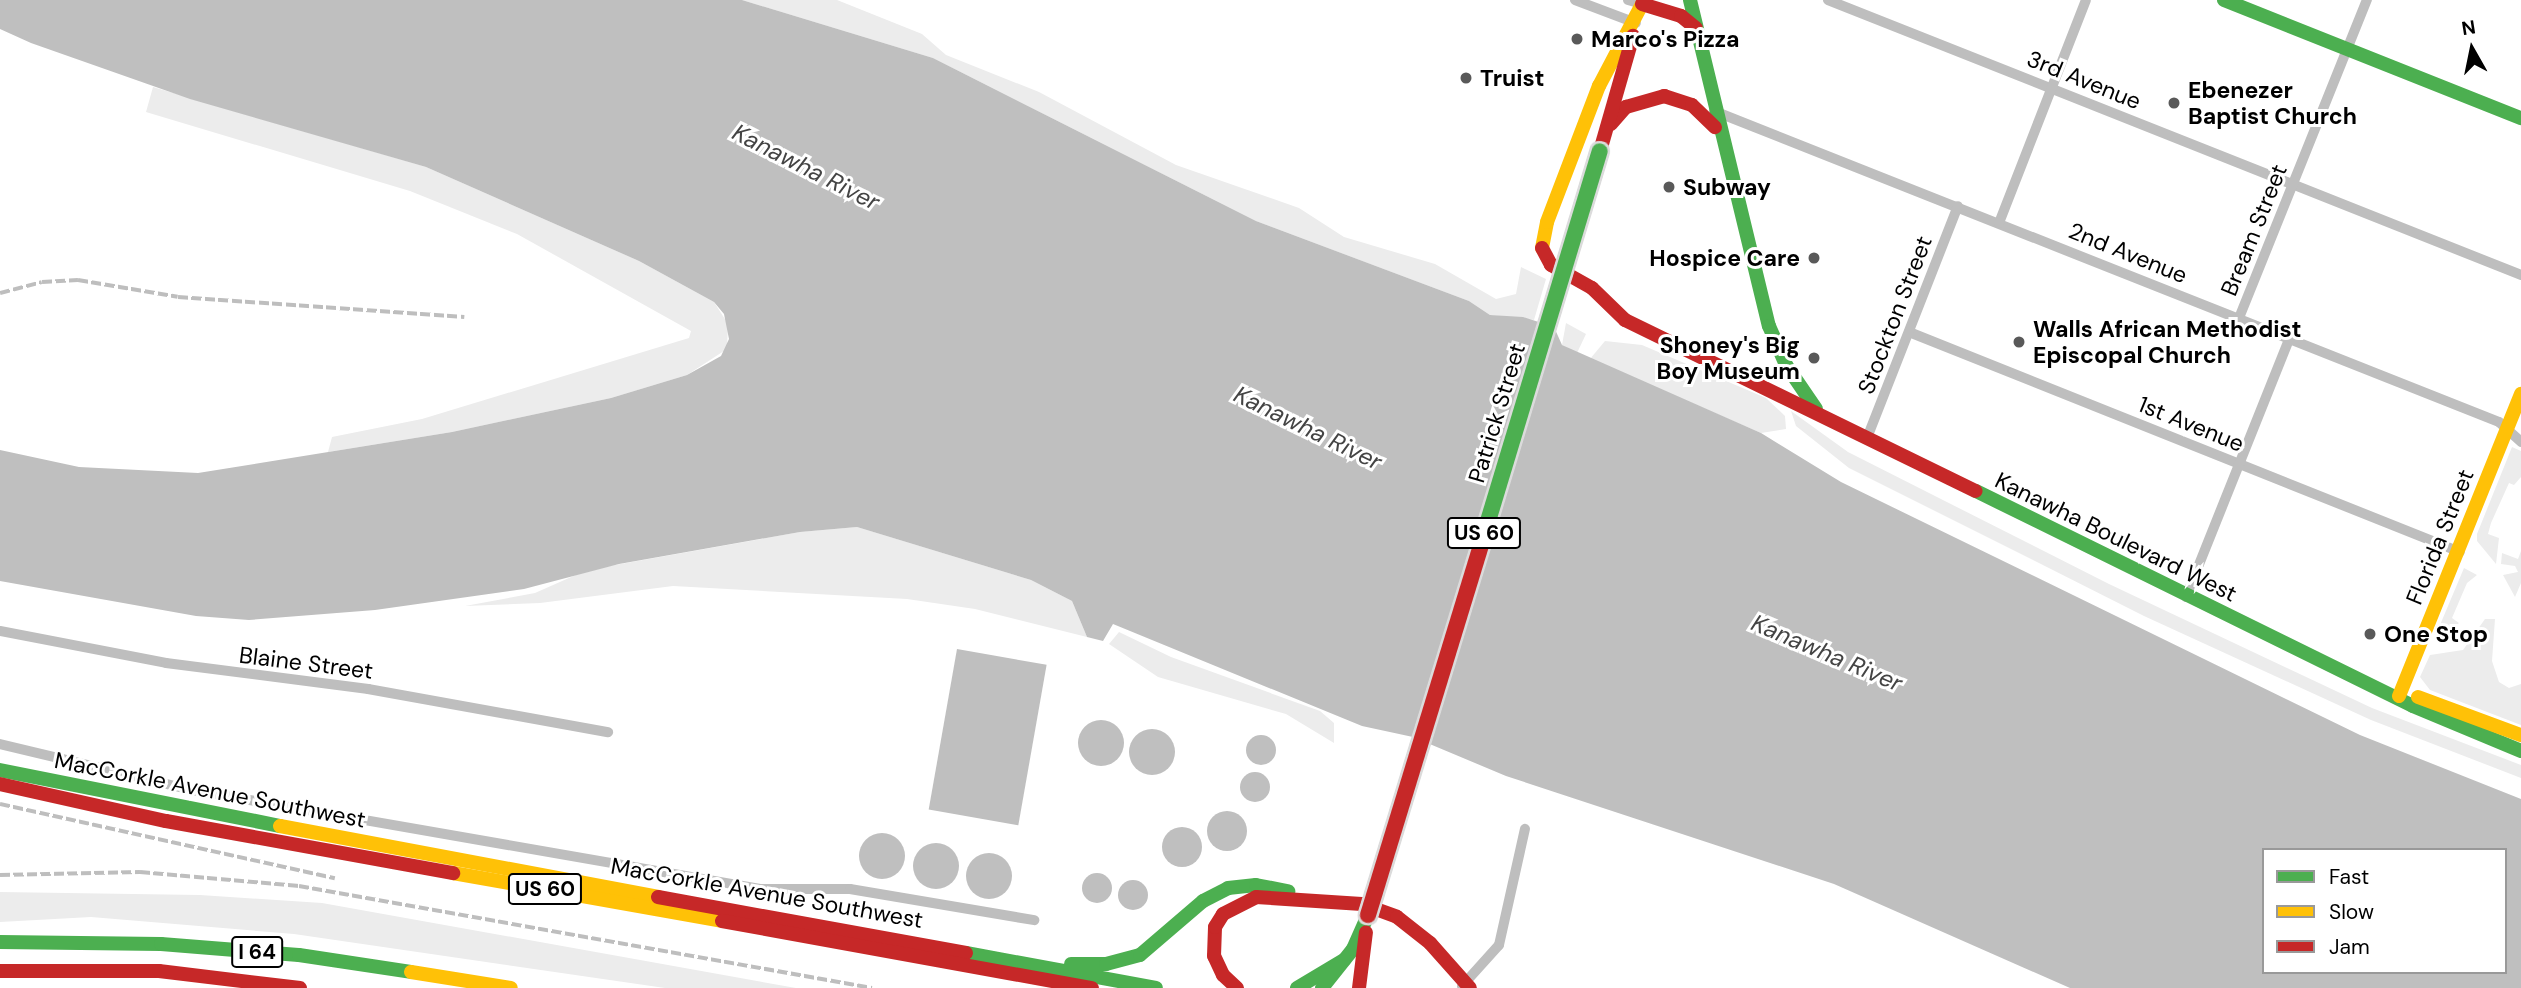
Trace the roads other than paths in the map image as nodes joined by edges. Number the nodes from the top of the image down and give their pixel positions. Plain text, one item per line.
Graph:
1 (1575, 0) edge
2 (1689, 0) edge
3 (1828, 0) edge
4 (2086, 0) edge
5 (2224, 0) edge
6 (2367, 0) edge
7 (1638, 1) edge
8 (1635, 23) junction
9 (1697, 29) junction
10 (2348, 47) junction
11 (2051, 87) junction
12 (1713, 111) junction
13 (2521, 118) edge
14 (1607, 129) junction
15 (1719, 134) junction
16 (2292, 186) junction
17 (1958, 206) junction
18 (1999, 223) junction
19 (2521, 275) edge
20 (2239, 318) junction
21 (1909, 332) junction
22 (2289, 340) junction
23 (1791, 373) junction
24 (1764, 385) junction
25 (2521, 394) edge
26 (1817, 411) junction
27 (2506, 430) junction
28 (1867, 438) junction
29 (2521, 442) edge
30 (2241, 465) junction
31 (2460, 552) junction
32 (2186, 597) junction
33 (0, 631) edge
34 (2399, 696) junction
35 (608, 732) dead end
36 (2521, 735) edge
37 (0, 744) edge
38 (2521, 751) edge
39 (0, 770) edge
40 (0, 784) edge
41 (1524, 829) dead end
42 (1308, 897) junction
43 (1034, 920) dead end
44 (0, 942) edge
45 (1351, 960) junction
46 (1013, 961) junction
47 (0, 971) edge
48 (1465, 986) edge
49 (300, 988) edge
50 (511, 988) edge
51 (1091, 988) edge
52 (1156, 988) edge
53 (1237, 988) edge
54 (1297, 988) edge
55 (1322, 988) edge
56 (1359, 988) edge

1 - 8 street
2 - 9 main road, Kanawha Boulevard West
3 - 11 street, 3rd Avenue
4 - 11 street
5 - 10 main road
6 - 10 street, Bream Street
7 - 8 main road
7 - 9 main road
8 - 14 main road, Patrick Street / US 60
8 - 24 main road, Kanawha Boulevard West
9 - 12 main road, Kanawha Boulevard West
10 - 13 main road
10 - 16 street, Bream Street
11 - 16 street, 3rd Avenue
11 - 18 street
12 - 15 main road, Kanawha Boulevard West
12 - 17 street, 2nd Avenue
14 - 15 main road
14 - 45 main road, Patrick Street / US 60, bridge
15 - 23 main road, Kanawha Boulevard West
16 - 19 street, 3rd Avenue
16 - 20 street, Bream Street
17 - 18 street, 2nd Avenue
17 - 21 street, Stockton Street
18 - 20 street, 2nd Avenue
20 - 22 street, 2nd Avenue
21 - 28 street, Stockton Street
21 - 30 street, 1st Avenue
22 - 27 street, 2nd Avenue
22 - 30 street
23 - 24 main road
23 - 26 main road, Kanawha Boulevard West
24 - 26 main road, Kanawha Boulevard West
25 - 27 main road, Florida Street
26 - 28 main road, Kanawha Boulevard West
27 - 29 street, 2nd Avenue
27 - 31 main road, Florida Street
28 - 32 main road, Kanawha Boulevard West
30 - 31 street, 1st Avenue
30 - 32 street
31 - 34 main road, Florida Street
32 - 34 main road, Kanawha Boulevard West
33 - 35 street, Blaine Street
34 - 36 main road, Kanawha Boulevard West
34 - 38 main road, Kanawha Boulevard West
37 - 43 street
39 - 46 main road, MacCorkle Avenue Southwest / US 60
40 - 51 main road, MacCorkle Avenue Southwest / US 60
41 - 48 street
42 - 46 main road
42 - 48 main road
42 - 53 main road
44 - 50 main road, I 64
45 - 54 main road
45 - 55 main road, Patrick Street / US 60
45 - 56 main road
46 - 52 main road, MacCorkle Avenue Southwest / US 60
47 - 49 main road, I 64

